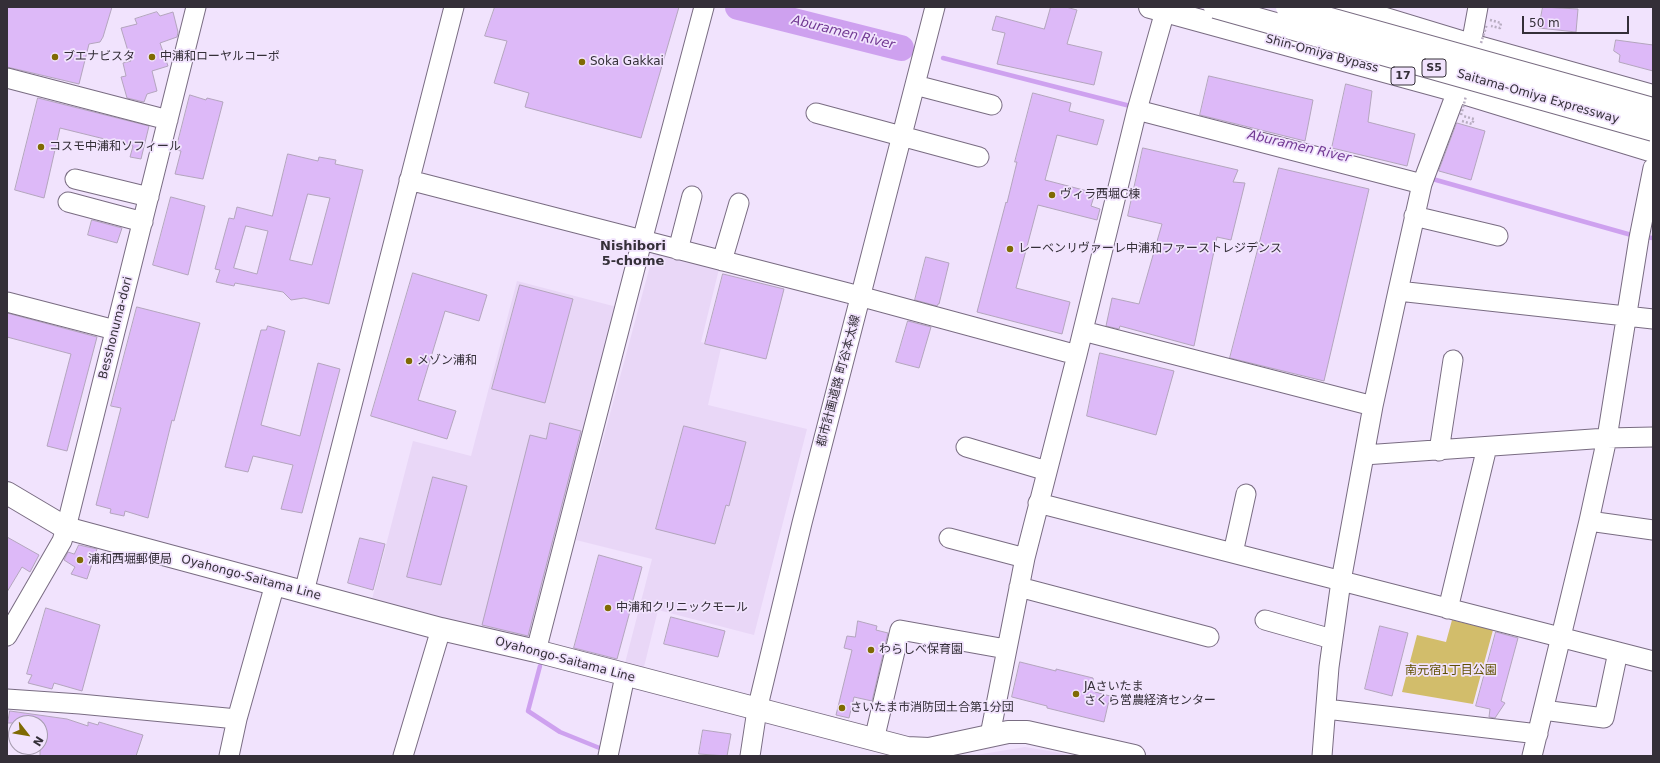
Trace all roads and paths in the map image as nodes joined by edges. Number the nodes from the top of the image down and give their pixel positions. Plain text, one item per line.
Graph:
1 (196, 7) edge
2 (454, 7) edge
3 (704, 7) edge
4 (935, 7) edge
5 (1215, 7) edge
6 (1287, 7) edge
7 (1346, 7) edge
8 (1158, 9) edge
9 (1481, 13) edge
10 (1487, 24) dead end
11 (1471, 45) junction
12 (7, 78) edge
13 (914, 86) junction
14 (1457, 91) junction
15 (1653, 96) edge
16 (992, 105) dead end
17 (1137, 109) junction
18 (1653, 109) edge
19 (816, 113) dead end
20 (1461, 115) dead end
21 (168, 120) junction
22 (1460, 121) dead end
23 (1653, 130) edge
24 (902, 137) junction
25 (1653, 151) edge
26 (979, 157) dead end
27 (1653, 168) edge
28 (75, 179) dead end
29 (1424, 179) junction
30 (408, 180) junction
31 (692, 196) dead end
32 (149, 197) junction
33 (68, 202) dead end
34 (739, 203) dead end
35 (1414, 216) junction
36 (142, 222) junction
37 (1498, 236) dead end
38 (642, 240) junction
39 (678, 250) junction
40 (722, 261) junction
41 (1398, 291) junction
42 (861, 296) junction
43 (7, 302) edge
44 (1627, 316) junction
45 (1653, 319) edge
46 (115, 330) junction
47 (1083, 331) junction
48 (1078, 354) junction
49 (1452, 360) dead end
50 (1373, 406) junction
51 (1653, 437) edge
52 (1607, 438) junction
53 (966, 447) dead end
54 (1488, 448) junction
55 (1439, 450) junction
56 (1364, 456) junction
57 (1047, 471) junction
58 (7, 493) edge
59 (1246, 494) dead end
60 (1038, 503) junction
61 (1589, 521) junction
62 (66, 528) junction
63 (1653, 530) edge
64 (949, 538) dead end
65 (1233, 553) junction
66 (1025, 558) junction
67 (1340, 581) junction
68 (275, 584) junction
69 (1019, 587) junction
70 (304, 592) junction
71 (1448, 609) junction
72 (1264, 620) dead end
73 (441, 629) junction
74 (7, 636) edge
75 (1209, 637) dead end
76 (1560, 637) junction
77 (1332, 639) junction
78 (1006, 649) junction
79 (536, 652) junction
80 (1618, 652) junction
81 (1653, 661) edge
82 (625, 676) junction
83 (7, 699) edge
84 (1326, 709) junction
85 (757, 710) junction
86 (1543, 710) junction
87 (237, 719) junction
88 (1538, 734) junction
89 (990, 735) junction
90 (874, 740) junction
91 (907, 752) edge
92 (229, 756) edge
93 (404, 756) edge
94 (608, 756) edge
95 (750, 756) edge
96 (1134, 756) edge
97 (1322, 756) edge
98 (1532, 756) edge

1 - 21 street, Besshonuma-dori
2 - 30 street
3 - 38 street
4 - 13 street, 都市計画道路 町谷本太線
5 - 23 main road, Saitama-Omiya Expressway / S5, bridge
6 - 18 main road, Saitama-Omiya Expressway / S5, bridge
7 - 11 main road
8 - 14 main road, Shin-Omiya Bypass / 17
8 - 17 street
9 - 10 path
9 - 11 street
11 - 15 main road
12 - 21 street
13 - 16 street
13 - 24 street, 都市計画道路 町谷本太線
14 - 25 main road, Shin-Omiya Bypass / 17
14 - 29 street
17 - 29 street
17 - 47 street
19 - 24 street
20 - 22 path
21 - 32 street, Besshonuma-dori
24 - 26 street
24 - 42 street, 都市計画道路 町谷本太線
27 - 44 street
28 - 32 street
29 - 35 street
30 - 38 street
30 - 70 street
31 - 39 street
32 - 36 street, Besshonuma-dori
33 - 36 street
34 - 40 street
35 - 37 street
35 - 41 street
36 - 46 street, Besshonuma-dori
38 - 39 street
38 - 79 street
39 - 40 street
40 - 42 street
41 - 44 street
41 - 50 street
42 - 48 street
42 - 85 street, 都市計画道路 町谷本太線
43 - 46 street
44 - 45 street
44 - 52 street
46 - 62 street, Besshonuma-dori
47 - 48 street
47 - 50 street
48 - 57 street
49 - 55 street
50 - 56 street
51 - 52 street
52 - 54 street
52 - 61 street
53 - 57 street
54 - 55 street
54 - 71 street
55 - 56 street
56 - 67 street
57 - 60 street
58 - 62 main road, Oyahongo-Saitama Line
59 - 65 street
60 - 65 street
60 - 66 street
61 - 63 street
61 - 76 street
62 - 68 main road, Oyahongo-Saitama Line
62 - 74 street, Besshonuma-dori
64 - 66 street
65 - 67 street
66 - 69 street
67 - 71 street
67 - 77 street
68 - 70 main road, Oyahongo-Saitama Line
68 - 87 street
69 - 75 street
69 - 78 street
70 - 73 main road, Oyahongo-Saitama Line
71 - 76 street
72 - 77 street
73 - 79 main road, Oyahongo-Saitama Line
73 - 93 street
76 - 80 street
76 - 86 street
77 - 84 street
78 - 89 street
78 - 90 street
79 - 82 main road, Oyahongo-Saitama Line
80 - 81 street
80 - 86 street
82 - 85 main road, Oyahongo-Saitama Line
82 - 94 street
83 - 87 street
84 - 88 street
84 - 97 street
85 - 90 main road, Oyahongo-Saitama Line
85 - 95 street, 都市計画道路 町谷本太線
86 - 88 street
87 - 92 street
88 - 98 street
89 - 91 main road, Oyahongo-Saitama Line
89 - 96 main road, Oyahongo-Saitama Line
90 - 91 main road, Oyahongo-Saitama Line

